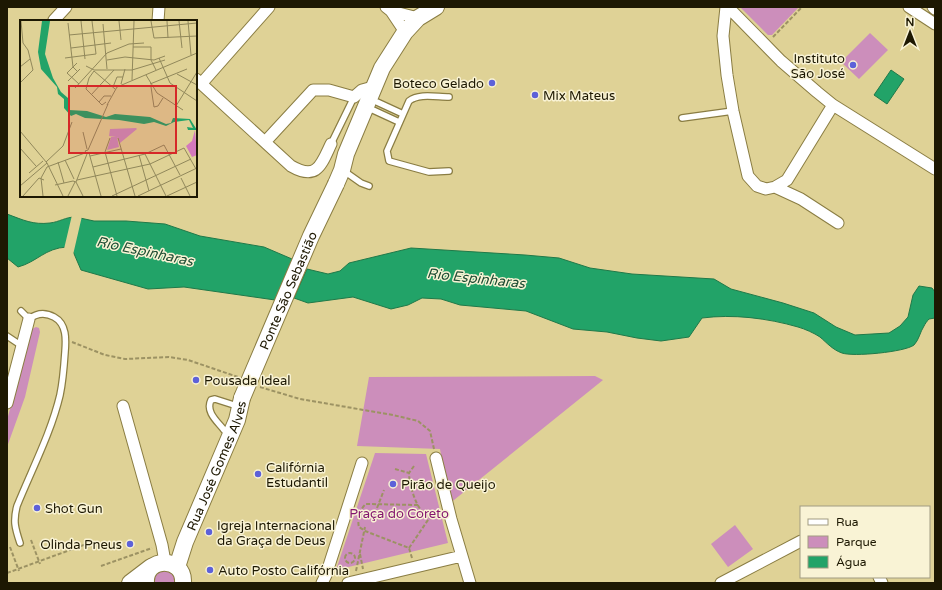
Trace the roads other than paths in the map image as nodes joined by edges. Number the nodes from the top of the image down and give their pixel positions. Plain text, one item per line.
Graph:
1 (66, 7) edge
2 (159, 7) edge
3 (269, 7) edge
4 (436, 7) edge
5 (727, 7) edge
6 (909, 7) edge
7 (390, 8) edge
8 (418, 18) junction
9 (54, 20) dead end
10 (158, 20) edge
11 (935, 24) edge
12 (405, 32) junction
13 (198, 81) edge
14 (448, 97) dead end
15 (369, 100) junction
16 (833, 105) junction
17 (733, 111) junction
18 (403, 114) junction
19 (682, 118) dead end
20 (399, 122) junction
21 (265, 142) junction
22 (331, 144) joint
23 (935, 169) edge
24 (342, 170) junction
25 (449, 171) dead end
26 (369, 186) dead end
27 (775, 187) junction
28 (838, 224) dead end
29 (25, 315) joint
30 (7, 336) edge
31 (22, 346) junction
32 (239, 402) junction
33 (7, 403) edge
34 (123, 406) dead end
35 (224, 430) junction
36 (436, 458) dead end
37 (362, 463) dead end
38 (800, 541) edge
39 (20, 543) dead end
40 (462, 556) junction
41 (165, 565) junction
42 (326, 580) edge
43 (351, 582) edge
44 (130, 583) edge
45 (146, 583) edge
46 (183, 583) edge
47 (470, 583) edge
48 (722, 583) edge

1 - 9 street
2 - 10 street
3 - 13 street
4 - 8 main road, Ponte São Sebastião
5 - 16 street
5 - 17 street
6 - 11 street
7 - 8 street
7 - 12 street
8 - 12 main road, Ponte São Sebastião
12 - 15 main road, Ponte São Sebastião
13 - 21 street
14 - 18 lane
15 - 18 lane
15 - 20 lane
15 - 21 street
15 - 22 lane
15 - 24 main road, Ponte São Sebastião
16 - 23 street
16 - 27 street
17 - 19 lane
17 - 27 street
18 - 20 lane
20 - 25 lane
21 - 22 street
24 - 26 lane
24 - 32 main road, Ponte São Sebastião, bridge
27 - 28 street
29 - 31 street
29 - 39 lane
30 - 31 lane
31 - 33 street
32 - 35 main road, Rua José Gomes Alves
32 - 35 lane
32 - 41 main road, Rua José Gomes Alves
34 - 41 street
35 - 41 main road, Rua José Gomes Alves
36 - 40 street
37 - 42 street
38 - 48 street
40 - 43 street
40 - 47 street
41 - 44 main road
41 - 45 main road
41 - 46 main road

